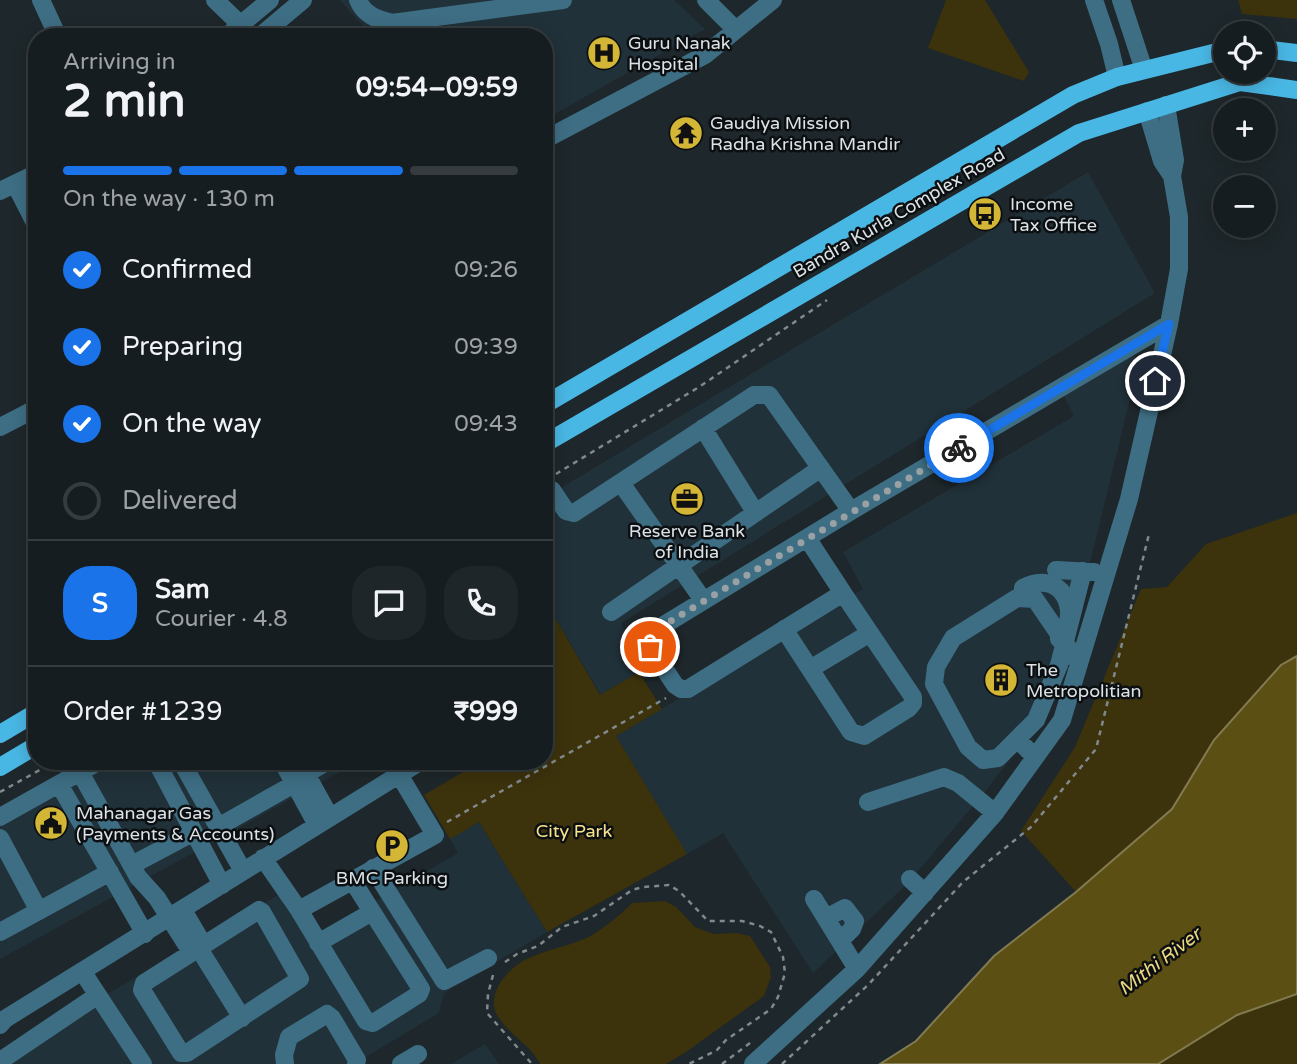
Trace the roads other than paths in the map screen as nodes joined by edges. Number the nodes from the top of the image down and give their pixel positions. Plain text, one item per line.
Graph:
1 (40, 0) edge
2 (215, 0) edge
3 (270, 0) edge
4 (303, 0) edge
5 (358, 0) edge
6 (563, 0) edge
7 (706, 0) edge
8 (773, 0) edge
9 (1094, 0) edge
10 (1121, 0) edge
11 (457, 7) edge
12 (54, 28) edge
13 (231, 28) edge
14 (237, 28) edge
15 (270, 28) edge
16 (736, 30) junction
17 (1276, 50) edge
18 (1213, 53) edge
19 (1297, 53) edge
20 (1144, 71) junction
21 (1117, 77) junction
22 (1297, 90) edge
23 (1166, 106) junction
24 (1147, 111) junction
25 (553, 135) edge
26 (1172, 176) junction
27 (28, 178) edge
28 (7, 188) edge
29 (28, 215) edge
30 (1169, 324) junction
31 (553, 400) edge
32 (28, 413) edge
33 (0, 427) edge
34 (703, 428) junction
35 (553, 439) edge
36 (821, 468) junction
37 (621, 483) junction
38 (553, 491) edge
39 (851, 511) junction
40 (755, 512) junction
41 (807, 538) junction
42 (678, 565) junction
43 (1056, 570) dead end
44 (1083, 571) junction
45 (1106, 573) junction
46 (844, 593) junction
47 (1020, 593) junction
48 (704, 600) junction
49 (611, 611) dead end
50 (784, 629) junction
51 (870, 633) junction
52 (1062, 641) junction
53 (1078, 662) junction
54 (810, 669) junction
55 (28, 717) edge
56 (0, 734) edge
57 (1017, 739) junction
58 (28, 750) edge
59 (1035, 757) junction
60 (0, 767) edge
61 (84, 770) edge
62 (161, 770) edge
63 (187, 770) edge
64 (80, 772) junction
65 (393, 772) edge
66 (290, 775) edge
67 (59, 784) junction
68 (868, 802) dead end
69 (995, 813) junction
70 (0, 817) edge
71 (324, 821) junction
72 (221, 822) junction
73 (194, 832) junction
74 (0, 838) edge
75 (263, 858) junction
76 (132, 865) junction
77 (373, 869) junction
78 (243, 871) junction
79 (110, 872) junction
80 (911, 879) dead end
81 (352, 880) junction
82 (222, 885) junction
83 (925, 893) junction
84 (814, 899) dead end
85 (299, 910) junction
86 (38, 911) junction
87 (372, 912) junction
88 (176, 915) junction
89 (0, 932) edge
90 (145, 933) junction
91 (318, 943) junction
92 (197, 947) junction
93 (495, 965) road end
94 (857, 969) junction
95 (82, 971) junction
96 (98, 995) junction
97 (25, 1006) junction
98 (3, 1016) edge
99 (242, 1018) junction
100 (41, 1033) junction
101 (418, 1054) dead end
102 (0, 1061) edge
103 (143, 1064) edge
104 (285, 1064) edge
105 (356, 1064) edge
106 (401, 1064) edge
107 (752, 1064) edge

1 - 12 street
2 - 13 street
3 - 14 street
4 - 15 street
5 - 11 street
6 - 11 street
7 - 16 street
8 - 16 street
9 - 21 street
10 - 20 street
16 - 25 street
17 - 19 main road
18 - 20 main road, Bandra Kurla Complex Road
20 - 21 main road, Bandra Kurla Complex Road
21 - 31 main road, Bandra Kurla Complex Road
22 - 23 main road, Bandra Kurla Complex Road
23 - 24 main road, Bandra Kurla Complex Road
23 - 26 street
24 - 26 street
24 - 35 main road, Bandra Kurla Complex Road
26 - 30 street
27 - 28 street
28 - 29 street
30 - 39 street
30 - 45 street
32 - 33 street
34 - 36 street
34 - 37 street
34 - 40 street
36 - 39 street
36 - 40 street
37 - 38 street
37 - 42 street
39 - 41 street
40 - 42 street
41 - 46 street
41 - 48 street
42 - 48 street
42 - 49 street
43 - 44 street
44 - 45 street
44 - 52 street
45 - 53 street
46 - 50 street
46 - 51 street
47 - 52 street
47 - 52 street, bridge
47 - 57 street
48 - 50 street
50 - 54 street
51 - 54 street
51 - 54 street
52 - 53 street
52 - 57 street
53 - 59 street
55 - 56 main road
57 - 59 street
58 - 60 main road
59 - 69 street
61 - 64 street
62 - 73 street
63 - 72 street
64 - 67 street
64 - 76 street
65 - 71 street
65 - 77 street
66 - 71 street
66 - 72 street
67 - 70 street
67 - 79 street
68 - 69 street
69 - 83 street
71 - 75 street
72 - 78 street
73 - 76 street
73 - 82 street
74 - 86 street
75 - 78 street
75 - 85 street
76 - 88 street
77 - 81 street
77 - 93 street
78 - 82 street
79 - 86 street
79 - 90 street
80 - 83 street
81 - 85 street
81 - 87 street
82 - 88 street
83 - 94 street
84 - 94 street
85 - 91 street
86 - 89 street
87 - 91 street
87 - 91 street
88 - 90 street
88 - 92 street
90 - 95 street
92 - 99 street
92 - 99 street
92 - 99 street
94 - 107 street
95 - 96 street
95 - 97 street
96 - 100 street
96 - 103 street
97 - 98 street
97 - 100 street
100 - 102 street
101 - 106 street
104 - 105 street

